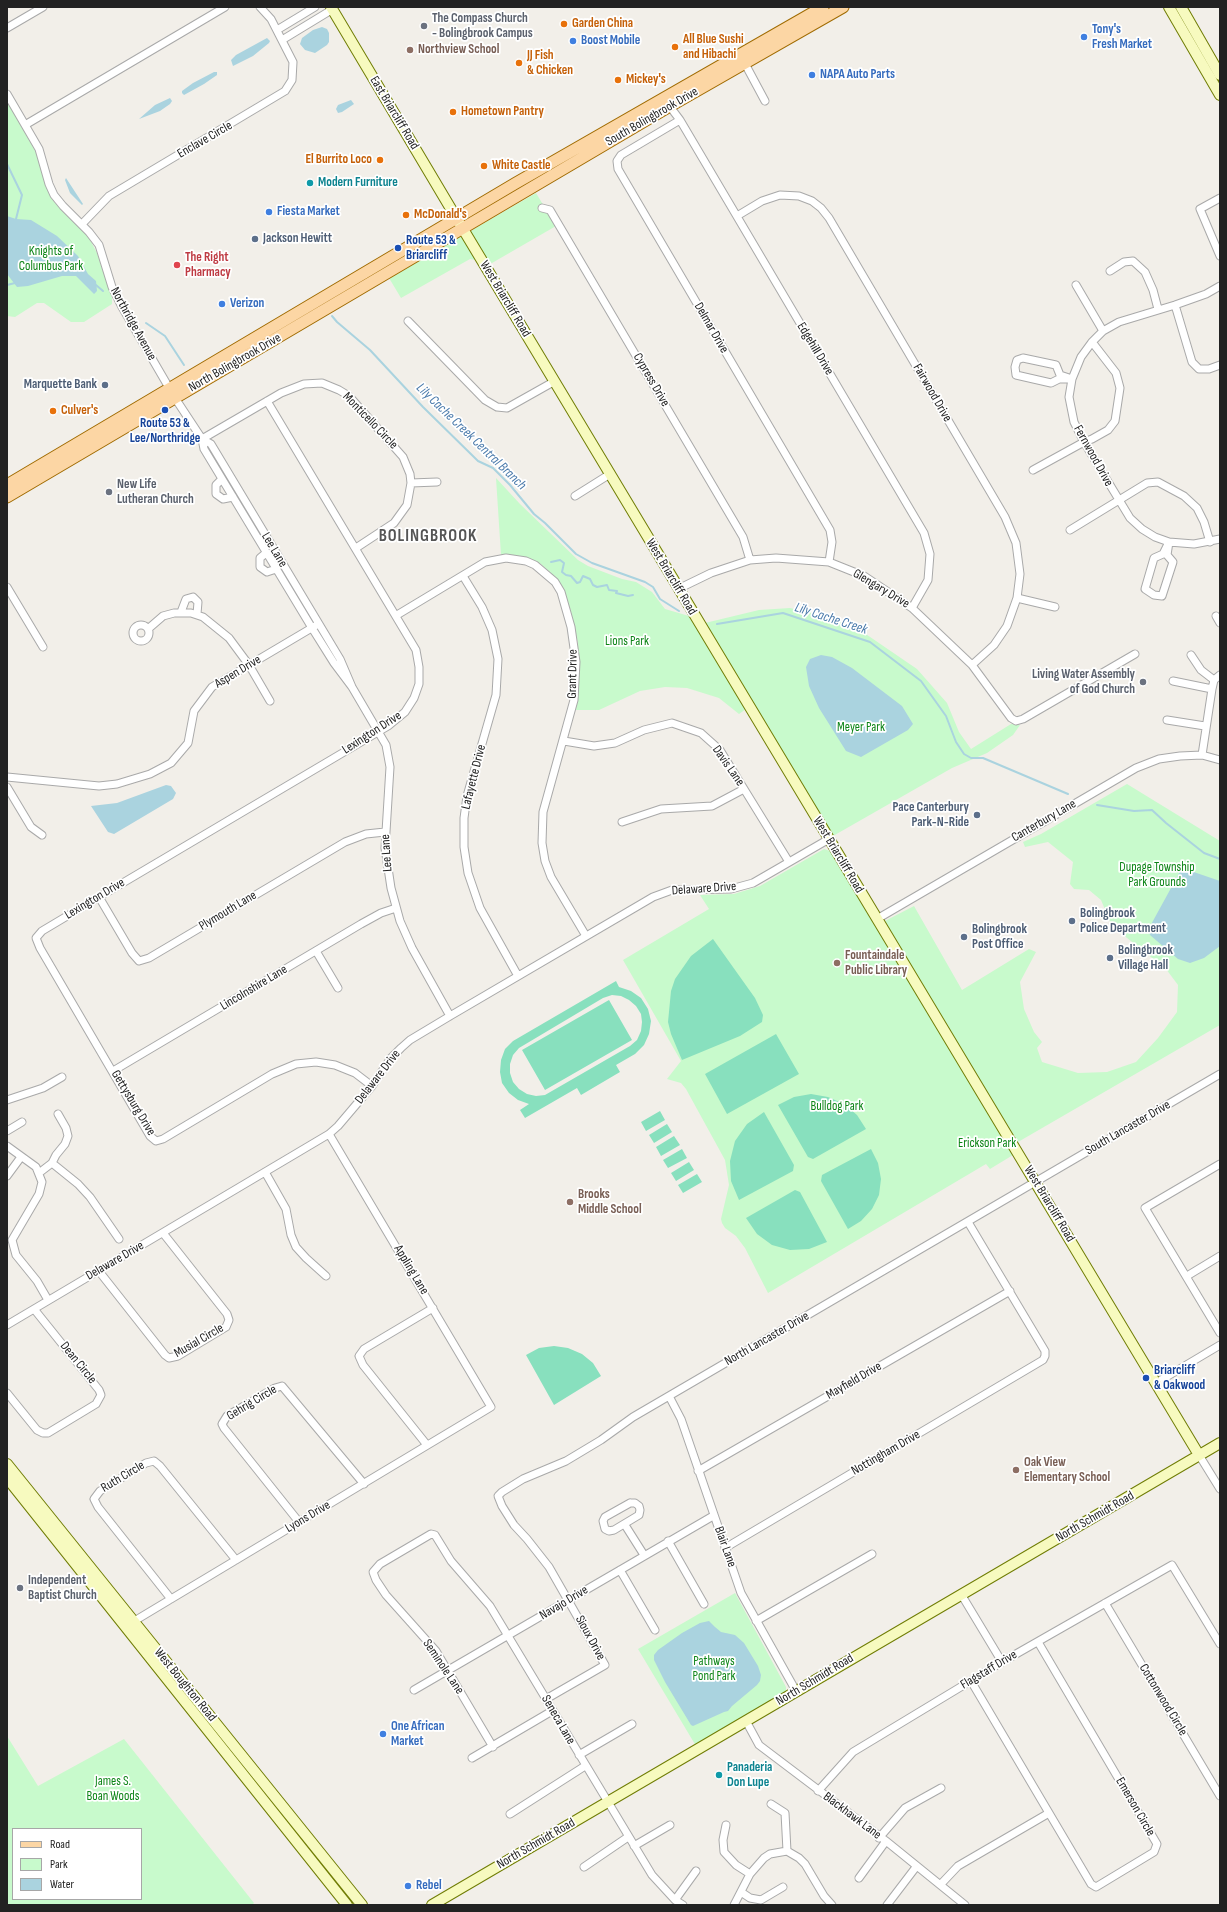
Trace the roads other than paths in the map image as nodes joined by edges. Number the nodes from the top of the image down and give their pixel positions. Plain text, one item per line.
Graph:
1 (43, 7) edge
2 (225, 7) edge
3 (260, 7) edge
4 (315, 7) edge
5 (823, 7) edge
6 (843, 7) edge
7 (1169, 7) edge
8 (1181, 7) edge
9 (332, 8) edge
10 (7, 28) edge
11 (277, 30) junction
12 (282, 40) junction
13 (743, 59) junction
14 (1220, 75) edge
15 (7, 94) edge
16 (1220, 95) edge
17 (765, 101) dead end
18 (667, 102) junction
19 (680, 120) junction
20 (26, 125) junction
21 (1220, 198) edge
22 (542, 208) dead end
23 (737, 216) junction
24 (82, 224) junction
25 (460, 224) junction
26 (1220, 256) edge
27 (1110, 271) dead end
28 (1076, 285) dead end
29 (1220, 286) edge
30 (1175, 305) junction
31 (1158, 309) junction
32 (408, 321) dead end
33 (1103, 331) junction
34 (1092, 342) junction
35 (1220, 365) edge
36 (1072, 380) junction
37 (555, 381) junction
38 (173, 393) junction
39 (267, 401) junction
40 (202, 439) junction
41 (1084, 442) junction
42 (1033, 470) dead end
43 (610, 474) junction
44 (222, 479) junction
45 (437, 482) dead end
46 (411, 483) junction
47 (7, 485) edge
48 (575, 496) dead end
49 (7, 497) edge
50 (233, 497) junction
51 (1119, 500) junction
52 (1070, 530) dead end
53 (1220, 539) edge
54 (1169, 542) junction
55 (1210, 542) junction
56 (356, 548) junction
57 (266, 553) junction
58 (750, 560) junction
59 (829, 562) junction
60 (276, 569) junction
61 (463, 576) junction
62 (7, 586) edge
63 (678, 589) junction
64 (1018, 598) junction
65 (1054, 607) dead end
66 (912, 608) junction
67 (181, 612) junction
68 (197, 614) junction
69 (396, 615) junction
70 (1216, 616) dead end
71 (1220, 623) edge
72 (319, 624) junction
73 (312, 628) junction
74 (148, 629) dead end
75 (43, 647) dead end
76 (1135, 654) dead end
77 (1191, 655) dead end
78 (249, 665) junction
79 (972, 665) junction
80 (1217, 677) edge
81 (1173, 680) dead end
82 (352, 687) junction
83 (1212, 689) junction
84 (270, 701) dead end
85 (1167, 720) dead end
86 (1205, 726) junction
87 (379, 731) junction
88 (564, 741) junction
89 (1202, 755) junction
90 (1220, 760) edge
91 (7, 776) edge
92 (7, 787) edge
93 (744, 789) junction
94 (622, 822) dead end
95 (385, 832) junction
96 (42, 835) dead end
97 (829, 839) junction
98 (789, 862) junction
99 (99, 897) junction
100 (396, 908) junction
101 (877, 919) junction
102 (586, 936) junction
103 (36, 938) joint
104 (316, 951) junction
105 (518, 976) junction
106 (338, 988) dead end
107 (450, 1016) junction
108 (114, 1071) junction
109 (1220, 1074) edge
110 (62, 1077) dead end
111 (372, 1086) junction
112 (7, 1100) edge
113 (58, 1114) dead end
114 (22, 1122) dead end
115 (7, 1131) edge
116 (329, 1134) junction
117 (7, 1146) edge
118 (21, 1157) junction
119 (52, 1163) junction
120 (1220, 1164) edge
121 (265, 1172) junction
122 (40, 1173) junction
123 (7, 1176) edge
124 (1035, 1182) junction
125 (968, 1222) junction
126 (162, 1233) junction
127 (119, 1239) dead end
128 (10, 1251) edge
129 (1220, 1256) edge
130 (98, 1270) junction
131 (326, 1276) dead end
132 (1187, 1276) junction
133 (1010, 1291) junction
134 (48, 1300) junction
135 (433, 1308) junction
136 (34, 1309) junction
137 (7, 1325) edge
138 (1220, 1333) edge
139 (1220, 1345) edge
140 (1156, 1383) junction
141 (7, 1393) edge
142 (669, 1396) junction
143 (491, 1407) joint
144 (1220, 1442) edge
145 (427, 1445) junction
146 (1199, 1455) junction
147 (7, 1464) edge
148 (698, 1471) junction
149 (7, 1478) edge
150 (364, 1484) junction
151 (1220, 1489) edge
152 (498, 1496) joint
153 (713, 1516) junction
154 (299, 1522) junction
155 (625, 1524) junction
156 (668, 1541) junction
157 (725, 1548) junction
158 (872, 1554) dead end
159 (644, 1555) junction
160 (236, 1560) junction
161 (86, 1570) junction
162 (620, 1570) junction
163 (373, 1572) joint
164 (961, 1594) junction
165 (171, 1599) junction
166 (569, 1600) junction
167 (704, 1604) dead end
168 (1105, 1604) junction
169 (756, 1621) junction
170 (129, 1624) junction
171 (1220, 1627) edge
172 (655, 1630) dead end
173 (1213, 1632) junction
174 (509, 1636) junction
175 (1038, 1642) junction
176 (1220, 1644) edge
177 (166, 1661) junction
178 (1002, 1662) junction
179 (156, 1666) junction
180 (448, 1671) junction
181 (971, 1681) junction
182 (414, 1690) dead end
183 (796, 1691) junction
184 (546, 1699) junction
185 (552, 1711) junction
186 (746, 1721) junction
187 (632, 1724) dead end
188 (493, 1747) junction
189 (579, 1755) junction
190 (472, 1758) dead end
191 (585, 1766) junction
192 (941, 1788) dead end
193 (818, 1790) junction
194 (1220, 1796) edge
195 (608, 1803) junction
196 (771, 1804) dead end
197 (1048, 1813) junction
198 (510, 1814) dead end
199 (670, 1825) dead end
200 (726, 1825) dead end
201 (628, 1836) junction
202 (879, 1838) junction
203 (886, 1841) junction
204 (634, 1846) junction
205 (787, 1851) junction
206 (584, 1867) dead end
207 (916, 1867) junction
208 (696, 1871) dead end
209 (750, 1874) junction
210 (859, 1878) dead end
211 (941, 1884) junction
212 (783, 1887) dead end
213 (741, 1892) junction
214 (675, 1900) junction
215 (347, 1905) edge
216 (362, 1905) edge
217 (432, 1905) edge
218 (683, 1905) edge
219 (734, 1905) edge
220 (832, 1905) edge
221 (887, 1905) edge
222 (965, 1905) edge

1 - 10 street
2 - 20 street
3 - 11 street, Enclave Circle
4 - 11 street
5 - 13 main road, South Bolingbrook Drive
6 - 13 main road, South Bolingbrook Drive
7 - 16 street
8 - 14 street
9 - 12 street
9 - 25 street, East Briarcliff Road
11 - 12 street, Enclave Circle
12 - 24 street, Enclave Circle
13 - 17 street
13 - 18 main road, South Bolingbrook Drive
15 - 20 street, Northridge Avenue
18 - 19 street, Edgehill Drive
18 - 25 main road, South Bolingbrook Drive
19 - 23 street, Edgehill Drive
19 - 59 street, Delmar Drive
20 - 24 street, Northridge Avenue
21 - 26 street
22 - 58 street, Cypress Drive
23 - 64 street, Fairwood Drive
23 - 66 street, Edgehill Drive
24 - 38 street, Northridge Avenue
25 - 37 street, West Briarcliff Road
25 - 38 main road, North Bolingbrook Drive
27 - 31 street
28 - 33 street
29 - 30 street, Fernwood Drive
30 - 31 street, Fernwood Drive
30 - 35 street
31 - 33 street, Fernwood Drive
32 - 37 street
33 - 34 street, Fernwood Drive
34 - 36 street, Fernwood Drive
34 - 41 street
36 - 36 street
36 - 41 street, Fernwood Drive
37 - 43 street, West Briarcliff Road
38 - 40 street, Lee Lane
38 - 47 main road, North Bolingbrook Drive
38 - 49 main road, North Bolingbrook Drive
39 - 40 street, Monticello Circle
39 - 46 street, Monticello Circle
39 - 56 street, Lexington Drive
40 - 44 street, Lee Lane
40 - 72 street, Lee Lane
41 - 42 street
41 - 51 street, Fernwood Drive
43 - 48 street
43 - 63 street, West Briarcliff Road
44 - 50 street, Lee Lane
44 - 50 street
45 - 46 street
46 - 56 street, Monticello Circle
50 - 57 street, Lee Lane
51 - 52 street
51 - 54 street, Fernwood Drive
51 - 55 street
53 - 55 street, Fernwood Drive
54 - 54 street
54 - 55 street, Fernwood Drive
56 - 69 street, Lexington Drive
57 - 60 street, Lee Lane
57 - 60 street, Lee Lane
58 - 59 street, Glengary Drive
58 - 63 street, Glengary Drive
59 - 66 street, Glengary Drive
60 - 73 street, Lee Lane
61 - 69 street, Grant Drive
61 - 88 street, Grant Drive
61 - 105 street, Lafayette Drive
62 - 75 street
63 - 97 street, West Briarcliff Road
64 - 65 street
64 - 79 street, Fairwood Drive
66 - 79 street, Glengary Drive
67 - 68 street
67 - 68 street
67 - 74 street
68 - 78 street
69 - 87 street, Lexington Drive
70 - 71 street
72 - 73 street, Aspen Drive
72 - 82 street, Lee Lane
73 - 78 street, Aspen Drive
73 - 82 street, Lee Lane
76 - 79 street, Glengary Drive
77 - 80 street
78 - 84 street
78 - 91 street, Aspen Drive
80 - 83 street
81 - 83 street
82 - 87 street, Lee Lane
83 - 86 street
85 - 86 street
86 - 89 street
87 - 95 street, Lee Lane
87 - 99 street, Lexington Drive
88 - 93 street, Davis Lane
88 - 102 street, Grant Drive
89 - 90 street, Canterbury Lane
89 - 101 street, Canterbury Lane
92 - 96 street
93 - 94 street
93 - 98 street, Davis Lane
95 - 99 street, Plymouth Lane
95 - 100 street, Lee Lane
97 - 98 street, Delaware Drive
97 - 101 street, West Briarcliff Road
98 - 102 street, Delaware Drive
99 - 103 street, Lexington Drive
100 - 104 street, Lincolnshire Lane
100 - 107 street, Lee Lane
101 - 124 street, West Briarcliff Road
102 - 105 street, Delaware Drive
103 - 108 street, Gettysburg Drive
104 - 106 street
104 - 108 street, Lincolnshire Lane
105 - 107 street, Delaware Drive
107 - 111 street, Delaware Drive
108 - 111 street, Gettysburg Drive
109 - 124 street, South Lancaster Drive
110 - 112 street
111 - 116 street, Delaware Drive
113 - 119 street
114 - 115 street
116 - 121 street, Delaware Drive
116 - 135 street, Appling Lane
117 - 118 street
118 - 122 street
118 - 123 street
119 - 122 street
119 - 127 street
120 - 132 street
121 - 126 street, Delaware Drive
121 - 131 street
122 - 128 street
124 - 125 street, North Lancaster Drive
124 - 140 street, West Briarcliff Road
125 - 133 street
125 - 142 street, North Lancaster Drive
126 - 130 street, Delaware Drive
126 - 130 street, Musial Circle
128 - 134 street
129 - 132 street
130 - 134 street, Delaware Drive
132 - 138 street
133 - 148 street, Mayfield Drive
133 - 157 street, Nottingham Drive
134 - 136 street, Delaware Drive
135 - 143 street, Appling Lane
135 - 145 street
136 - 137 street, Delaware Drive
136 - 141 street, Dean Circle
139 - 140 street
140 - 146 street, West Briarcliff Road
142 - 148 street, Blair Lane
142 - 152 street, North Lancaster Drive
143 - 145 street, Lyons Drive
144 - 146 street, North Schmidt Road
145 - 150 street, Lyons Drive
146 - 151 street, West Briarcliff Road
146 - 164 street, North Schmidt Road
147 - 161 street, West Boughton Road
148 - 153 street, Blair Lane
149 - 161 street, West Boughton Road
150 - 154 street, Lyons Drive
150 - 154 street, Gehrig Circle
152 - 166 street, Sioux Drive
153 - 156 street, Navajo Drive
153 - 157 street, Blair Lane
154 - 160 street, Lyons Drive
155 - 155 street
155 - 159 street
156 - 159 street, Navajo Drive
156 - 167 street
157 - 169 street, Blair Lane
158 - 169 street
159 - 162 street, Navajo Drive
160 - 165 street, Lyons Drive
160 - 165 street, Ruth Circle
161 - 170 street, West Boughton Road
162 - 166 street, Navajo Drive
162 - 172 street
163 - 174 street, Seneca Lane
163 - 180 street, Seminole Lane
164 - 178 street
164 - 183 street, North Schmidt Road
165 - 170 street, Lyons Drive
166 - 174 street, Navajo Drive
166 - 184 street, Sioux Drive
168 - 173 street, Flagstaff Drive
168 - 175 street, Flagstaff Drive
168 - 194 street, Cottonwood Circle
169 - 183 street, Blair Lane
170 - 177 street, West Boughton Road
170 - 179 street, West Boughton Road
171 - 173 street
173 - 176 street
174 - 180 street, Navajo Drive
174 - 184 street, Seneca Lane
175 - 178 street, Flagstaff Drive
175 - 197 street, Emerson Circle
177 - 179 street
177 - 216 street, West Boughton Road
178 - 181 street, Flagstaff Drive
179 - 215 street, West Boughton Road
180 - 182 street, Navajo Drive
180 - 188 street, Seminole Lane
181 - 193 street, Flagstaff Drive
181 - 197 street, Emerson Circle
183 - 186 street, North Schmidt Road
184 - 185 street, Seneca Lane
185 - 188 street
185 - 189 street, Seneca Lane
186 - 193 street, Blackhawk Lane
186 - 195 street, North Schmidt Road
187 - 189 street
188 - 190 street
189 - 191 street, Seneca Lane
191 - 195 street, Seneca Lane
191 - 198 street
192 - 202 street
193 - 202 street, Blackhawk Lane
195 - 201 street, Seneca Lane
195 - 217 street, North Schmidt Road
196 - 205 street
197 - 211 street
199 - 204 street
200 - 209 street
201 - 204 street, Seneca Lane
201 - 206 street
202 - 203 street, Blackhawk Lane
203 - 207 street, Blackhawk Lane
203 - 210 street
204 - 214 street, Seneca Lane
205 - 209 street
205 - 220 street
207 - 211 street, Blackhawk Lane
207 - 221 street
208 - 214 street
209 - 213 street
211 - 222 street, Blackhawk Lane
212 - 213 street
213 - 219 street
214 - 218 street, Seneca Lane

